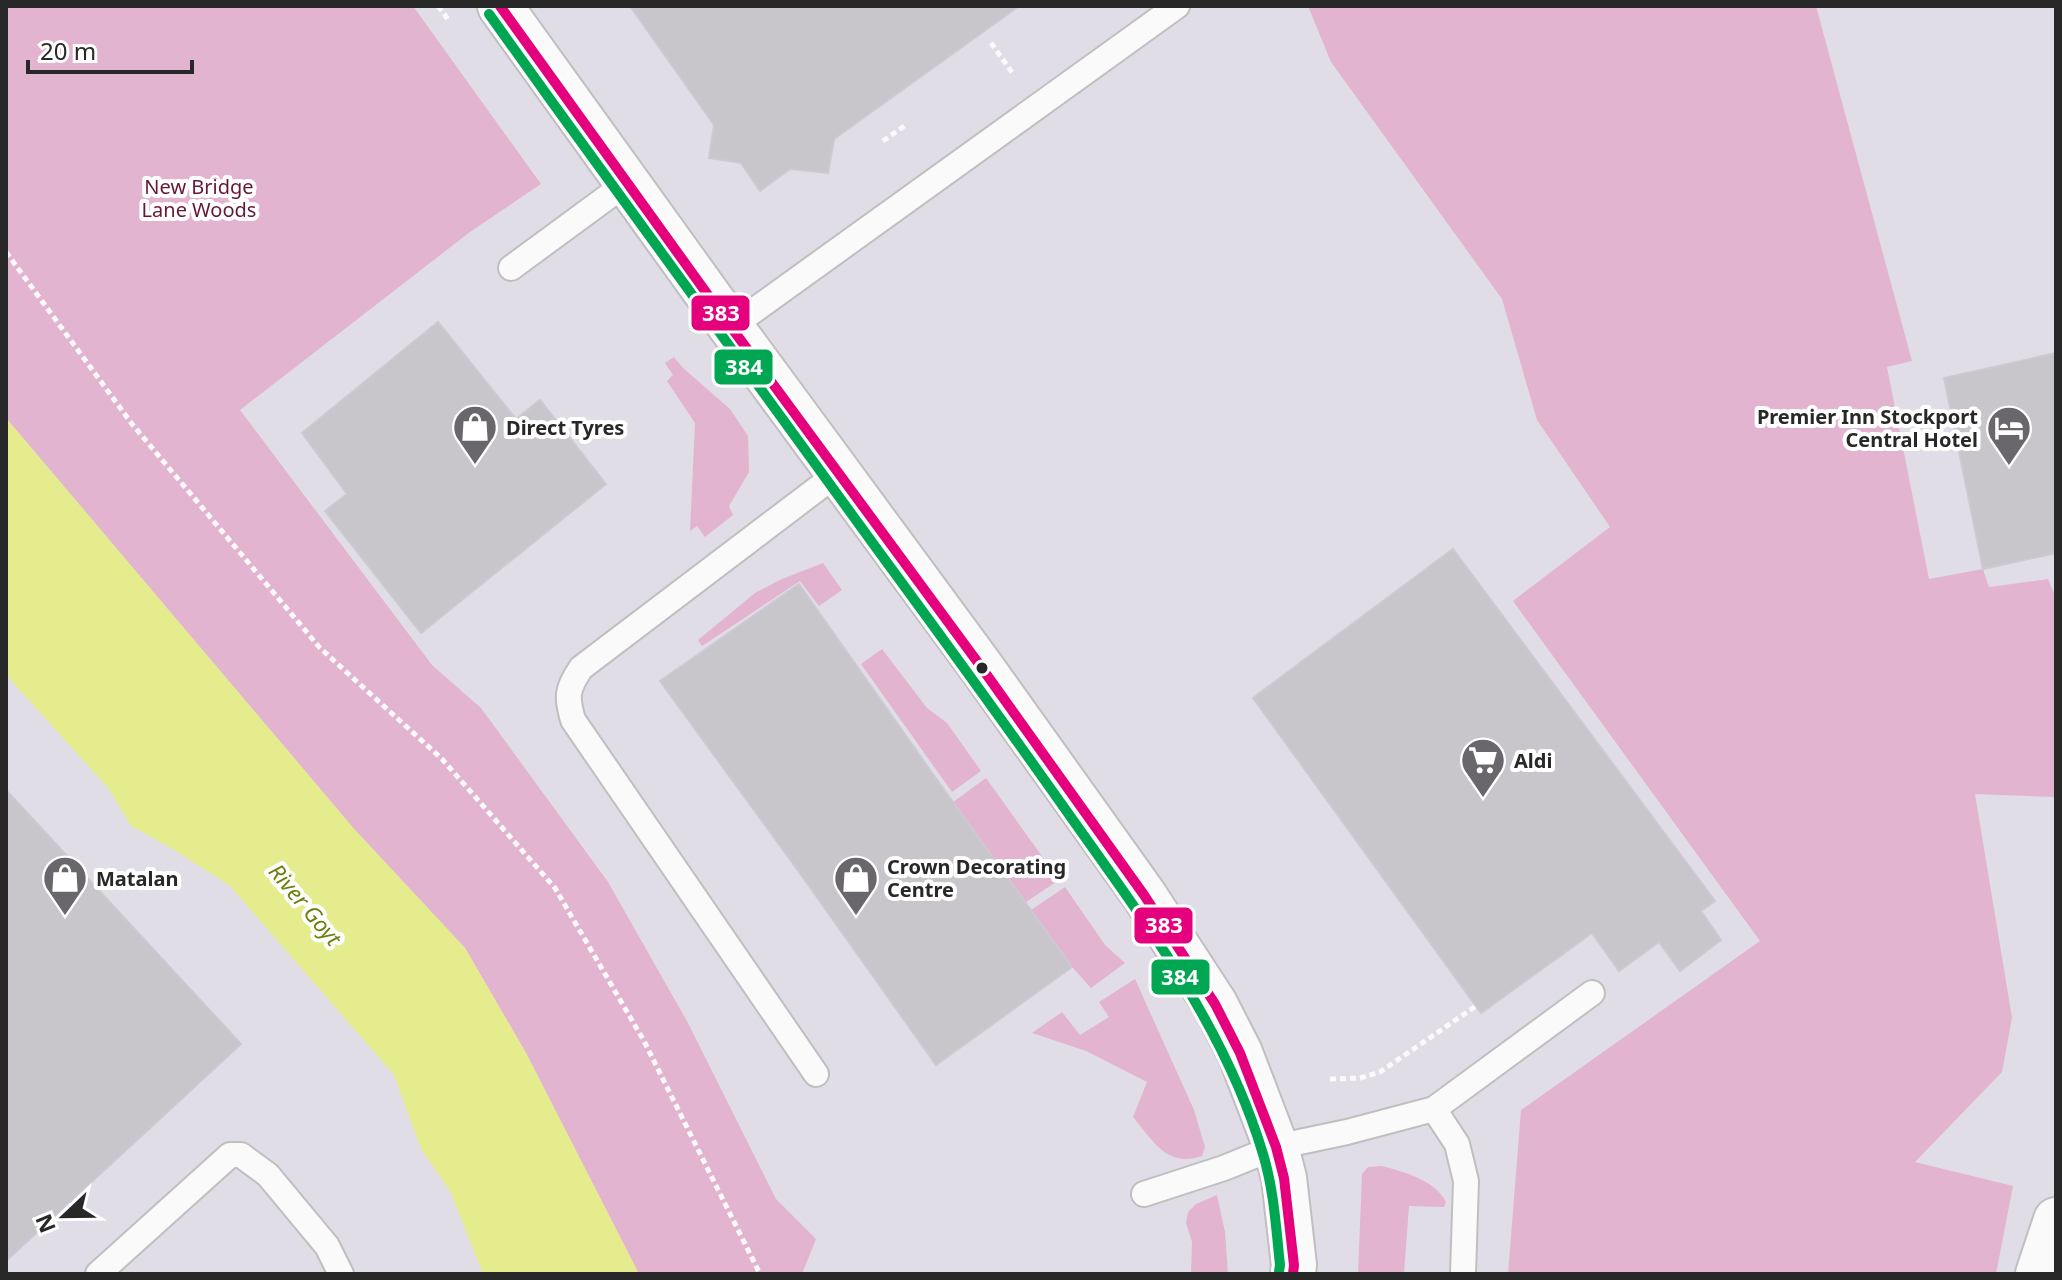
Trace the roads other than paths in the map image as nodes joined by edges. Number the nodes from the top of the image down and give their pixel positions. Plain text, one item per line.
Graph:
1 (500, 6) edge
2 (1177, 6) edge
3 (628, 182) junction
4 (511, 268) dead end
5 (731, 327) junction
6 (838, 473) junction
7 (1592, 993) dead end
8 (816, 1074) dead end
9 (1434, 1109) junction
10 (1276, 1147) junction
11 (1144, 1194) dead end
12 (2056, 1220) edge
13 (98, 1274) edge
14 (341, 1274) edge
15 (1293, 1274) edge
16 (1463, 1274) edge
17 (2038, 1274) edge

1 - 3 street
2 - 5 lane
3 - 4 lane
3 - 5 street
5 - 6 street
6 - 8 lane
6 - 10 street
7 - 9 lane
9 - 10 lane
9 - 16 lane
10 - 11 lane
10 - 15 street
12 - 17 street
13 - 14 lane

